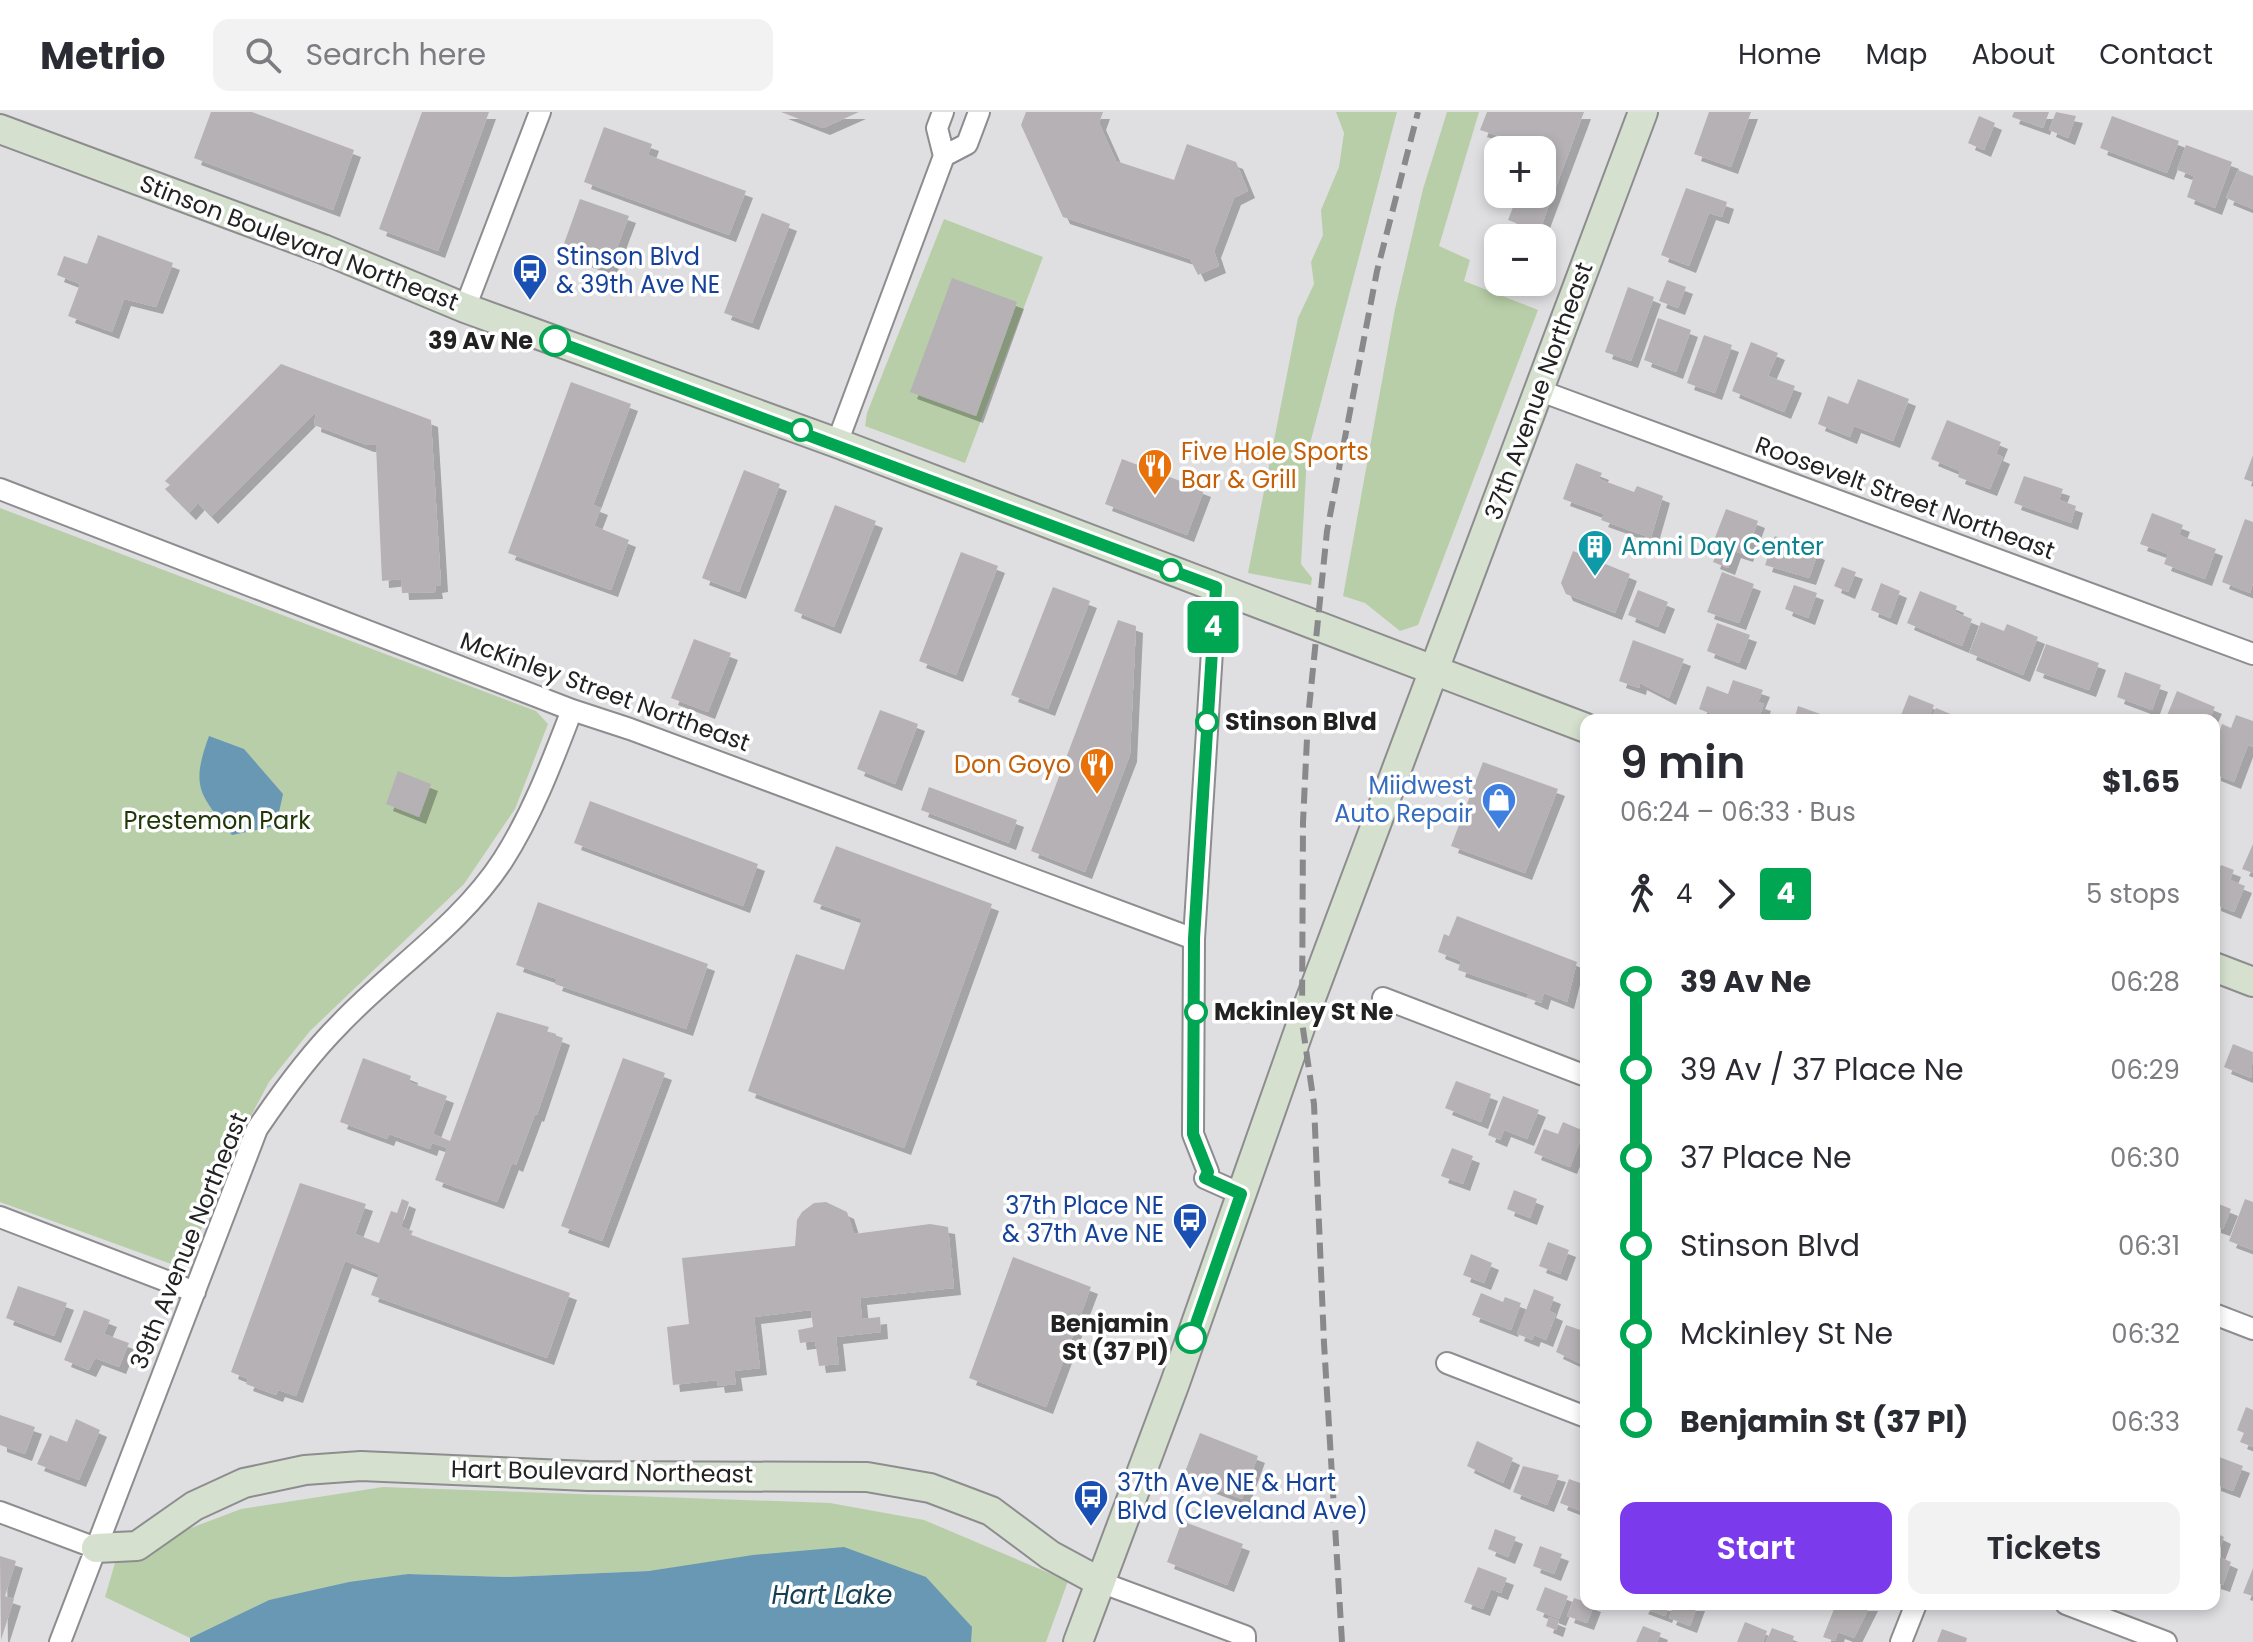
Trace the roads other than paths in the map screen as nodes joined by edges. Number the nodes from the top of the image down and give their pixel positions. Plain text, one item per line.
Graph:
1 (540, 112) edge
2 (943, 112) edge
3 (979, 112) edge
4 (1643, 112) edge
5 (0, 129) edge
6 (944, 156) junction
7 (465, 308) junction
8 (1538, 390) junction
9 (837, 443) junction
10 (0, 489) edge
11 (1216, 587) junction
12 (2253, 654) edge
13 (1436, 671) junction
14 (572, 710) junction
15 (1580, 726) edge
16 (1194, 939) junction
17 (2220, 969) edge
18 (2253, 982) edge
19 (1383, 998) dead end
20 (1580, 1074) edge
21 (1241, 1194) junction
22 (0, 1217) edge
23 (195, 1292) junction
24 (2220, 1316) edge
25 (2253, 1329) edge
26 (1447, 1363) dead end
27 (1580, 1415) edge
28 (0, 1512) edge
29 (96, 1548) junction
30 (1100, 1582) junction
31 (1914, 1610) edge
32 (2082, 1610) edge
33 (1245, 1639) edge
34 (60, 1642) edge
35 (1078, 1642) edge
36 (1901, 1642) edge
37 (2166, 1642) edge

1 - 7 street
2 - 6 street
3 - 6 street
4 - 8 street, 37th Avenue Northeast
5 - 7 street, Stinson Boulevard Northeast
6 - 9 street
7 - 9 street, Stinson Boulevard Northeast
8 - 12 street, Roosevelt Street Northeast
8 - 13 street, 37th Avenue Northeast
9 - 11 street, Stinson Boulevard Northeast
10 - 14 street, McKinley Street Northeast
11 - 13 street, Stinson Boulevard Northeast
11 - 16 street
13 - 15 street, Stinson Boulevard Northeast
13 - 21 street, 37th Avenue Northeast
14 - 16 street, McKinley Street Northeast
14 - 23 street, 39th Avenue Northeast
16 - 21 street
17 - 18 street
19 - 20 street
21 - 30 street, 37th Avenue Northeast
22 - 23 street
23 - 29 street, 39th Avenue Northeast
24 - 25 street
26 - 27 street
28 - 29 street
29 - 30 street, Hart Boulevard Northeast
29 - 34 street, 39th Avenue Northeast
30 - 33 street
30 - 35 street, 37th Avenue Northeast
31 - 36 street
32 - 37 street

